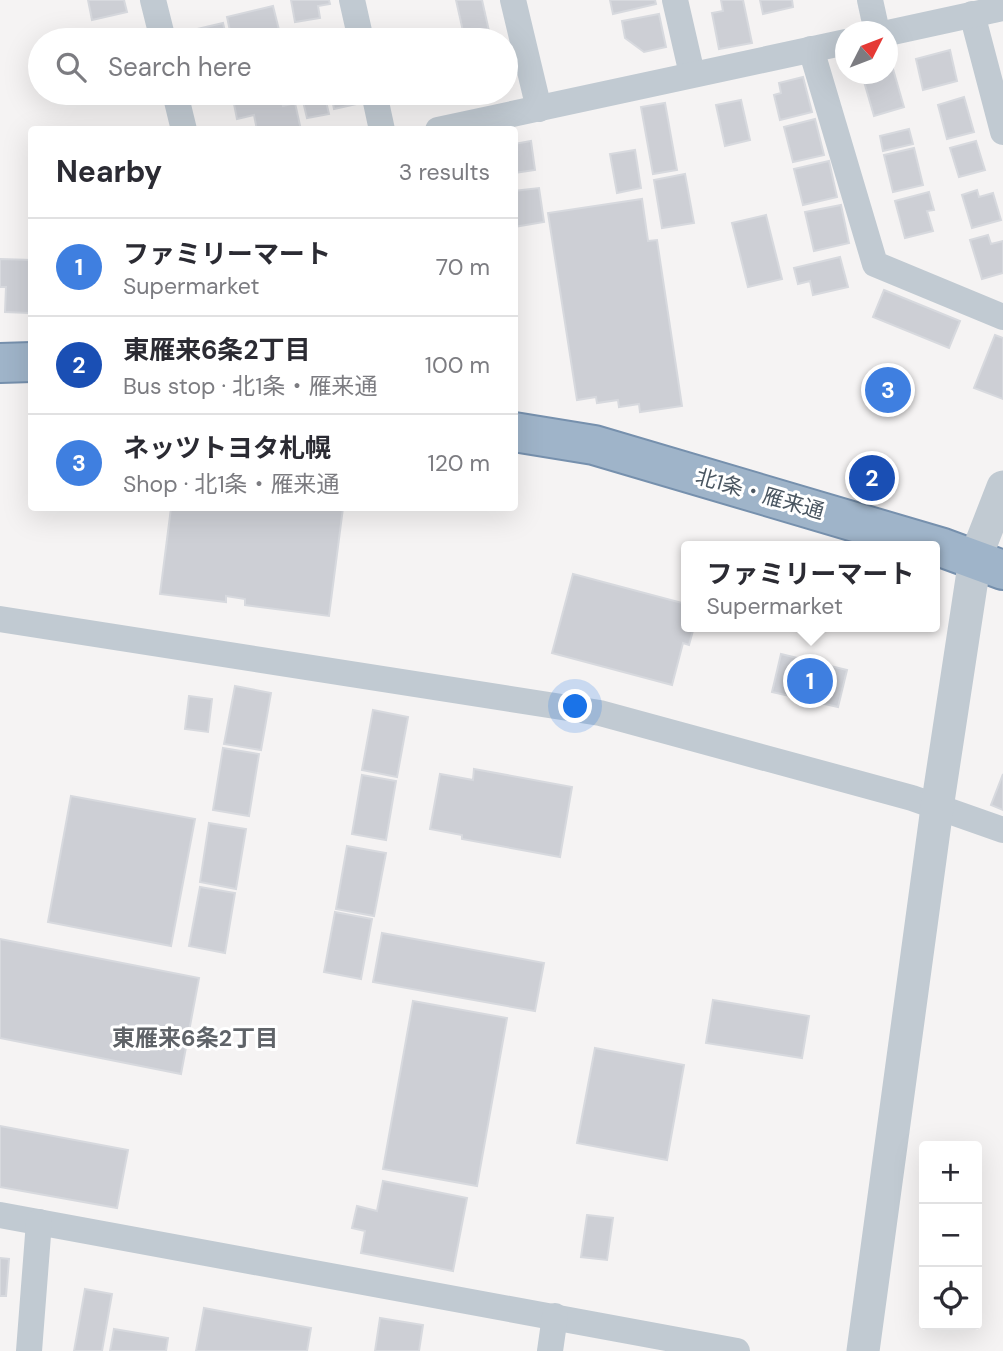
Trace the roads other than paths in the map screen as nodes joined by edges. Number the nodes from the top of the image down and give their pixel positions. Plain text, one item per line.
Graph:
1 (153, 0) edge
2 (352, 0) edge
3 (513, 0) edge
4 (675, 0) edge
5 (870, 0) edge
6 (1003, 8) edge
7 (972, 14) junction
8 (875, 21) edge
9 (160, 28) edge
10 (358, 28) edge
11 (898, 31) edge
12 (835, 44) edge
13 (811, 49) junction
14 (692, 74) junction
15 (178, 105) edge
16 (377, 105) edge
17 (539, 109) junction
18 (183, 126) edge
19 (381, 126) edge
20 (457, 126) edge
21 (1003, 132) edge
22 (1003, 317) edge
23 (28, 362) edge
24 (0, 363) edge
25 (518, 433) edge
26 (1003, 488) edge
27 (913, 541) edge
28 (940, 549) edge
29 (989, 564) edge
30 (0, 619) edge
31 (937, 808) junction
32 (1003, 830) edge
33 (0, 1215) edge
34 (38, 1222) junction
35 (555, 1316) junction
36 (29, 1351) edge
37 (550, 1351) edge
38 (737, 1351) edge
39 (863, 1351) edge

1 - 9 street
2 - 10 street
3 - 17 street
4 - 14 street
5 - 8 street
6 - 7 street
7 - 11 street
7 - 21 street
12 - 13 street
13 - 14 street
13 - 22 street
14 - 17 street
15 - 18 street
16 - 19 street
17 - 20 street
23 - 24 highway
25 - 27 highway, 北1条・雁来通
26 - 29 street
28 - 29 highway, 北1条・雁来通
29 - 31 street
30 - 31 street
31 - 32 street
31 - 39 street
33 - 34 street
34 - 35 street
34 - 36 street
35 - 37 street
35 - 38 street

